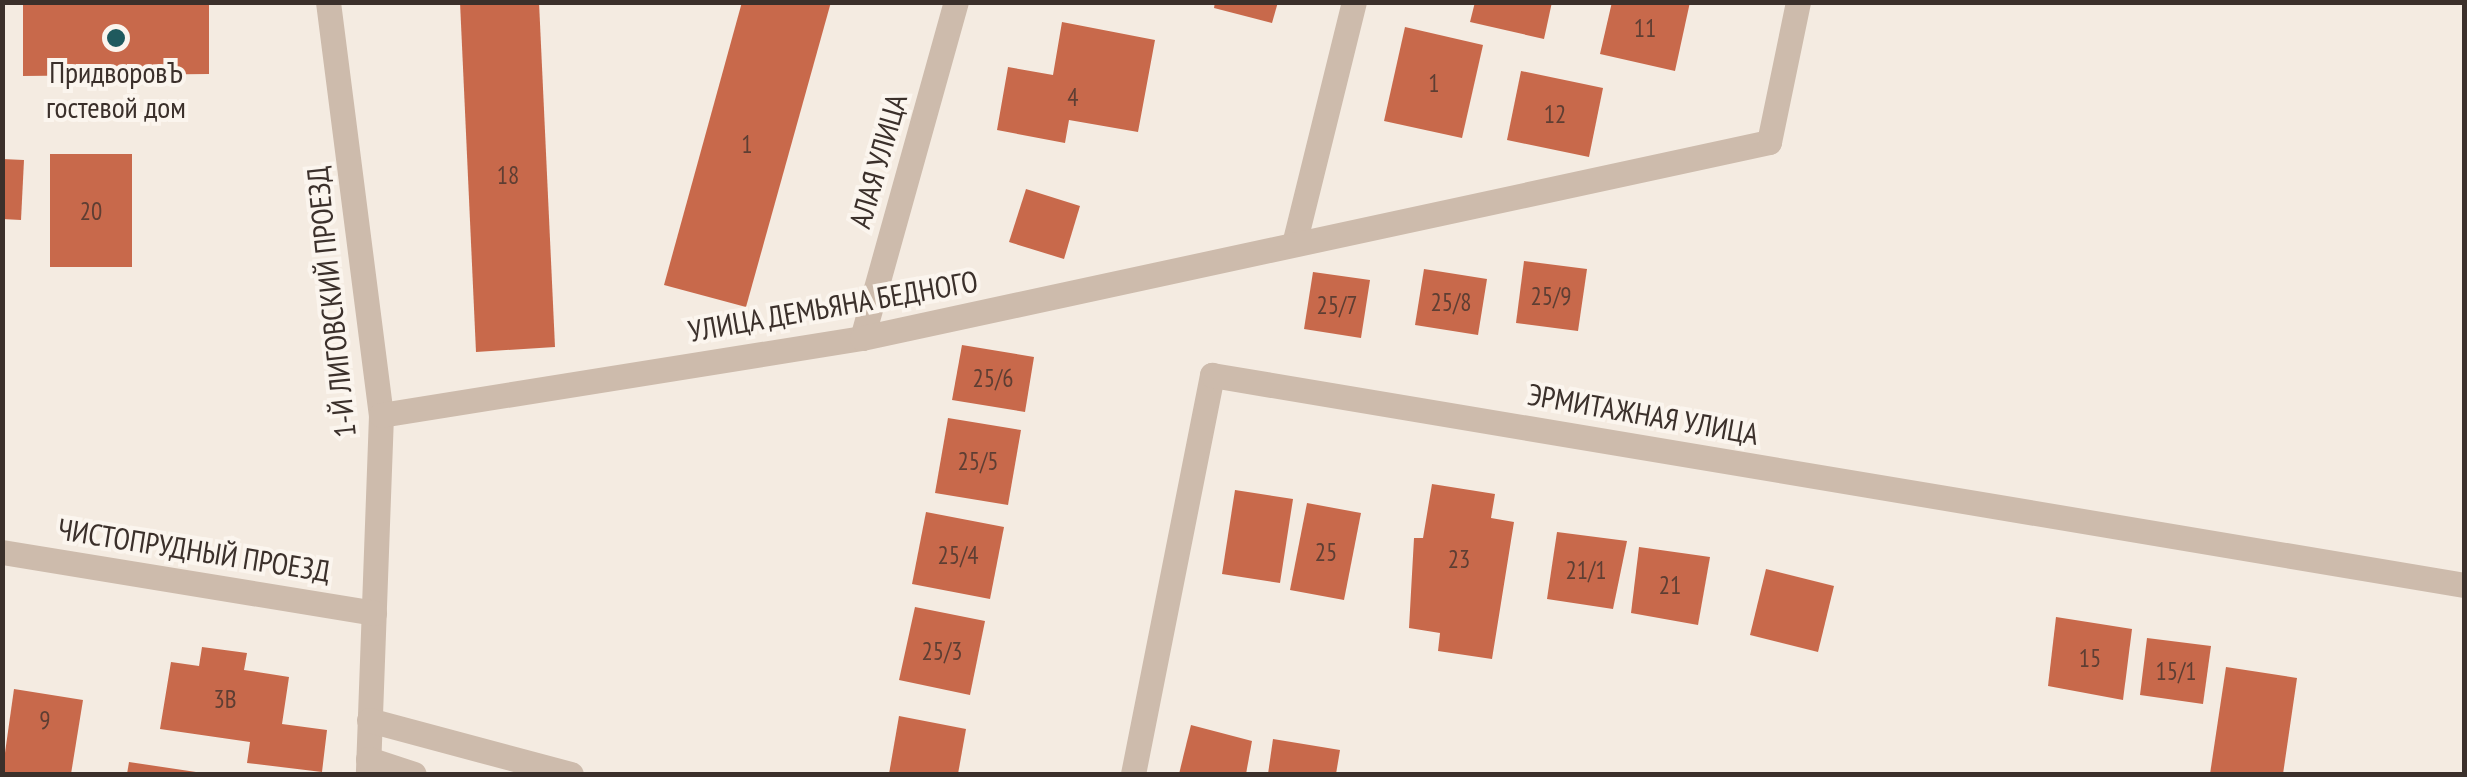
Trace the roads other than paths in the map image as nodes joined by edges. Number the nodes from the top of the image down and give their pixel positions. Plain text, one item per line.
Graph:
1 (328, 2) edge
2 (956, 2) edge
3 (1354, 2) edge
4 (1798, 2) edge
5 (1294, 244) junction
6 (862, 338) junction
7 (381, 415) junction
8 (2, 552) edge
9 (2464, 585) edge
10 (374, 613) junction
11 (369, 720) junction
12 (368, 767) edge
13 (414, 774) edge
14 (571, 774) edge
15 (1132, 774) edge

1 - 7 street, 1-Й ЛИГОВСКИЙ ПРОЕЗД
2 - 6 street, АЛАЯ УЛИЦА
3 - 5 street
4 - 5 street, УЛИЦА ДЕМЬЯНА БЕДНОГО
5 - 6 street, УЛИЦА ДЕМЬЯНА БЕДНОГО
6 - 7 street, УЛИЦА ДЕМЬЯНА БЕДНОГО
7 - 10 street, 1-Й ЛИГОВСКИЙ ПРОЕЗД
8 - 10 street, ЧИСТОПРУДНЫЙ ПРОЕЗД
9 - 15 street, ЭРМИТАЖНАЯ УЛИЦА
10 - 11 street, 1-Й ЛИГОВСКИЙ ПРОЕЗД
11 - 12 street, 1-Й ЛИГОВСКИЙ ПРОЕЗД
11 - 14 street
12 - 13 street

